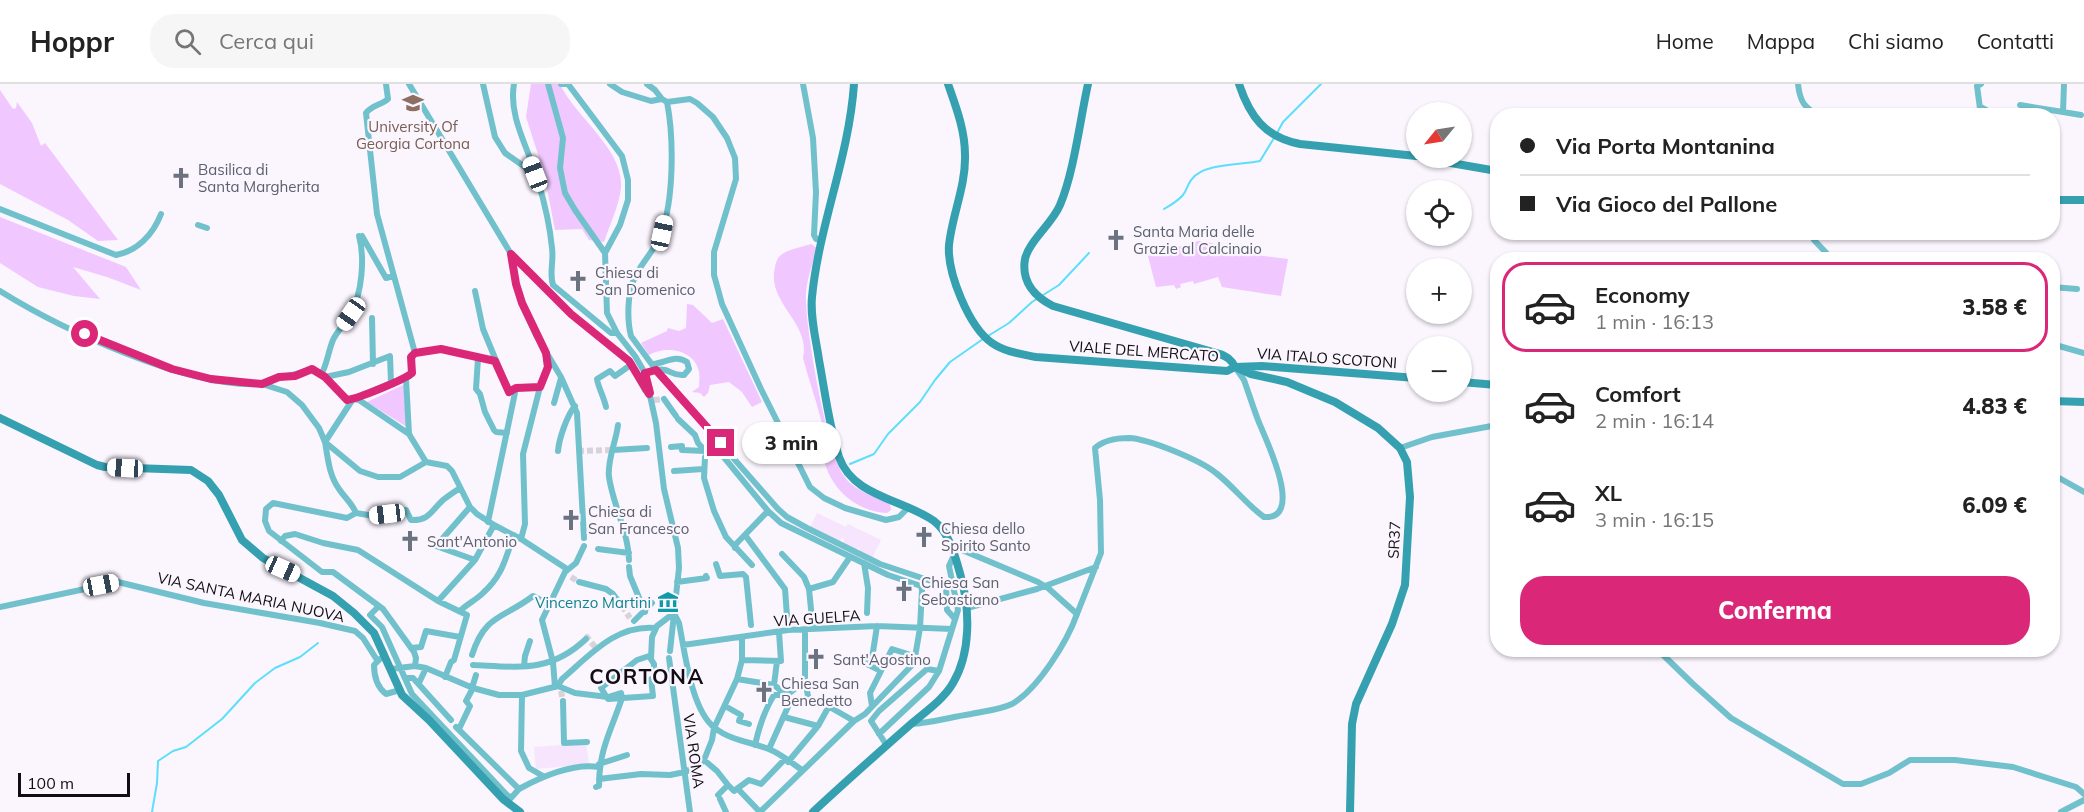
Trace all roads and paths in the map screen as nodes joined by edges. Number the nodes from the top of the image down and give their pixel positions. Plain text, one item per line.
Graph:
1 (386, 84) edge
2 (409, 84) edge
3 (483, 84) edge
4 (514, 84) edge
5 (548, 84) edge
6 (561, 84) edge
7 (568, 84) edge
8 (610, 84) edge
9 (647, 84) edge
10 (803, 84) edge
11 (854, 84) edge
12 (948, 84) edge
13 (1088, 84) edge
14 (1239, 84) edge
15 (1798, 84) edge
16 (1981, 84) edge
17 (2064, 84) edge
18 (664, 101) junction
19 (2020, 105) dead end
20 (1981, 107) edge
21 (1807, 108) edge
22 (2038, 108) edge
23 (2060, 112) edge
24 (2063, 112) junction
25 (2081, 115) dead end
26 (1406, 155) edge
27 (1472, 167) edge
28 (1490, 170) edge
29 (535, 174) junction
30 (2060, 200) edge
31 (2084, 200) edge
32 (0, 209) edge
33 (160, 214) dead end
34 (198, 225) dead end
35 (207, 228) dead end
36 (821, 240) junction
37 (1815, 240) edge
38 (1826, 252) edge
39 (605, 253) junction
40 (511, 254) junction
41 (394, 276) junction
42 (2060, 287) edge
43 (2077, 289) dead end
44 (0, 291) edge
45 (475, 291) dead end
46 (372, 318) dead end
47 (617, 333) junction
48 (2060, 346) edge
49 (415, 353) junction
50 (546, 353) junction
51 (2084, 353) edge
52 (478, 358) junction
53 (495, 361) junction
54 (373, 364) junction
55 (632, 364) junction
56 (654, 367) junction
57 (1235, 367) junction
58 (644, 371) junction
59 (323, 376) junction
60 (561, 377) junction
61 (1406, 377) edge
62 (406, 379) junction
63 (391, 383) junction
64 (1472, 383) edge
65 (262, 384) junction
66 (1490, 384) edge
67 (540, 387) junction
68 (516, 388) junction
69 (650, 393) junction
70 (353, 399) junction
71 (664, 399) dead end
72 (2060, 401) edge
73 (2084, 402) edge
74 (554, 403) dead end
75 (575, 406) junction
76 (606, 407) dead end
77 (0, 418) edge
78 (618, 425) dead end
79 (1490, 426) edge
80 (409, 434) junction
81 (507, 434) junction
82 (325, 442) junction
83 (671, 447) dead end
84 (647, 448) dead end
85 (1400, 448) junction
86 (613, 450) junction
87 (558, 451) dead end
88 (706, 454) junction
89 (426, 462) junction
90 (703, 470) junction
91 (674, 471) dead end
92 (2060, 479) edge
93 (460, 488) junction
94 (2084, 493) edge
95 (910, 506) junction
96 (470, 507) junction
97 (768, 511) junction
98 (356, 513) junction
99 (491, 524) junction
100 (514, 535) junction
101 (745, 535) junction
102 (521, 539) junction
103 (281, 541) junction
104 (950, 545) junction
105 (735, 548) junction
106 (598, 549) dead end
107 (782, 554) dead end
108 (954, 555) junction
109 (850, 556) junction
110 (475, 560) junction
111 (629, 560) junction
112 (864, 563) junction
113 (716, 564) dead end
114 (752, 565) dead end
115 (1096, 567) junction
116 (566, 571) junction
117 (706, 576) dead end
118 (571, 577) tunnel mouth
119 (579, 582) tunnel mouth
120 (677, 582) junction
121 (1045, 586) junction
122 (809, 589) junction
123 (438, 601) junction
124 (548, 603) junction
125 (652, 603) dead end
126 (379, 606) junction
127 (622, 606) tunnel mouth
128 (0, 607) edge
129 (967, 608) junction
130 (460, 611) junction
131 (645, 612) junction
132 (674, 613) junction
133 (867, 614) dead end
134 (1077, 614) junction
135 (955, 619) junction
136 (751, 625) dead end
137 (877, 626) junction
138 (640, 627) junction
139 (656, 628) junction
140 (920, 628) junction
141 (813, 629) junction
142 (952, 629) junction
143 (788, 630) junction
144 (805, 630) junction
145 (779, 632) junction
146 (460, 637) junction
147 (742, 637) junction
148 (586, 639) dead end
149 (530, 641) dead end
150 (683, 645) junction
151 (411, 648) junction
152 (669, 651) dead end
153 (472, 655) dead end
154 (914, 656) junction
155 (1665, 657) edge
156 (382, 658) junction
157 (669, 658) dead end
158 (651, 660) junction
159 (742, 660) junction
160 (777, 661) junction
161 (553, 662) junction
162 (473, 665) dead end
163 (415, 666) junction
164 (524, 666) junction
165 (401, 667) junction
166 (426, 668) junction
167 (391, 669) junction
168 (881, 671) junction
169 (939, 671) junction
170 (476, 675) dead end
171 (445, 677) junction
172 (405, 678) junction
173 (737, 679) junction
174 (805, 681) junction
175 (419, 683) junction
176 (774, 685) junction
177 (473, 688) junction
178 (559, 688) junction
179 (400, 690) junction
180 (522, 694) junction
181 (808, 696) dead end
182 (608, 697) junction
183 (622, 698) junction
184 (789, 698) junction
185 (563, 701) tunnel mouth
186 (725, 706) junction
187 (872, 706) junction
188 (828, 708) junction
189 (784, 717) junction
190 (451, 720) dead end
191 (854, 721) junction
192 (748, 724) dead end
193 (910, 724) junction
194 (818, 726) junction
195 (714, 728) junction
196 (879, 734) junction
197 (587, 742) dead end
198 (755, 745) junction
199 (887, 746) junction
200 (769, 749) junction
201 (627, 755) dead end
202 (704, 760) junction
203 (787, 760) junction
204 (599, 765) junction
205 (803, 769) junction
206 (685, 772) junction
207 (543, 776) junction
208 (599, 779) junction
209 (728, 785) junction
210 (596, 787) dead end
211 (519, 789) junction
212 (738, 789) junction
213 (2084, 794) edge
214 (2084, 800) edge
215 (520, 812) edge
216 (690, 812) edge
217 (726, 812) edge
218 (760, 812) edge
219 (813, 812) edge
220 (1350, 812) edge
221 (2061, 812) edge

1 - 41 street
2 - 40 street
3 - 29 street
4 - 29 street
5 - 39 street
6 - 7 street
7 - 39 street
8 - 18 street
9 - 18 street
10 - 36 street
11 - 36 main road
12 - 57 main road, VIALE DEL MERCATO
13 - 57 main road, VIALE DEL MERCATO
14 - 26 main road
15 - 21 street
16 - 20 street
17 - 24 street
18 - 56 street
18 - 95 street
19 - 22 street
23 - 24 street
24 - 25 street
27 - 28 main road
29 - 47 street
30 - 31 main road
32 - 33 street
34 - 35 street
36 - 95 main road
37 - 38 street
39 - 47 street
40 - 50 street
40 - 55 street
41 - 49 street
41 - 59 street
42 - 43 street
44 - 65 street
45 - 53 street
46 - 54 street
47 - 58 street
48 - 51 street
49 - 52 street
49 - 62 street
50 - 60 street
50 - 67 street
52 - 53 street
52 - 81 street
53 - 68 street
54 - 59 street
54 - 63 street
55 - 69 street
55 - 76 street
56 - 56 street
56 - 58 street
56 - 135 street
57 - 61 main road, VIA ITALO SCOTONI
57 - 85 main road, SR37
57 - 115 street
58 - 69 street
59 - 65 street
59 - 70 street
60 - 74 street
60 - 75 street
62 - 63 street
62 - 80 street
63 - 70 street
64 - 66 main road
65 - 82 street
67 - 68 street
67 - 102 street
68 - 81 street
69 - 120 street
70 - 80 street
70 - 82 street
71 - 88 street
72 - 73 main road
75 - 87 street
75 - 116 street
77 - 156 main road
78 - 86 street
79 - 85 street
80 - 89 street
81 - 99 street
82 - 89 street
82 - 98 street
83 - 88 street
84 - 86 street
85 - 220 main road, SR37
86 - 111 street
88 - 90 street
88 - 97 street
89 - 93 street
90 - 91 street
90 - 105 street
92 - 94 street
93 - 96 street
93 - 98 street
95 - 104 main road
96 - 99 street
96 - 110 street
97 - 101 street
97 - 109 street
98 - 103 street
99 - 100 street
99 - 110 street
100 - 102 street
100 - 130 street
101 - 105 street
101 - 143 street
102 - 116 street
103 - 123 street
103 - 126 street
104 - 108 main road
104 - 121 street
105 - 114 street
106 - 111 street
107 - 122 street
108 - 129 main road
108 - 135 street
109 - 112 street
109 - 122 street
110 - 123 street
111 - 131 street
112 - 133 street
112 - 140 street
113 - 136 street
115 - 121 street
115 - 134 street
116 - 118 street
116 - 124 street
117 - 120 street
119 - 127 street
120 - 132 street
121 - 129 street
121 - 134 street
122 - 141 street
123 - 130 street
124 - 153 street
124 - 161 street
125 - 131 street
126 - 151 street
126 - 165 street
128 - 156 street, VIA SANTA MARIA NUOVA
129 - 193 main road
130 - 146 street
131 - 138 street
132 - 139 street
132 - 150 street
132 - 152 street
134 - 193 street
135 - 142 street
137 - 140 street, VIA GUELFA
137 - 141 street, VIA GUELFA
137 - 168 street
138 - 139 street
138 - 178 street
139 - 158 street
140 - 142 street, VIA GUELFA
140 - 154 street
141 - 144 street, VIA GUELFA
142 - 169 street
143 - 144 street, VIA GUELFA
143 - 145 street, VIA GUELFA
144 - 174 street
145 - 147 street, VIA GUELFA
145 - 160 street
146 - 151 street
146 - 171 street
147 - 150 street, VIA GUELFA
147 - 159 street
148 - 161 street
149 - 164 street
150 - 195 street
151 - 163 street
154 - 168 street
154 - 187 street
155 - 213 street
156 - 167 main road
156 - 179 street
157 - 206 street, VIA ROMA
158 - 182 street
158 - 183 street
159 - 160 street
159 - 173 street
160 - 176 street
161 - 164 street
161 - 178 street
162 - 164 street
163 - 165 street
163 - 166 street
165 - 167 street
165 - 172 street
166 - 171 street
166 - 175 street
167 - 179 main road
168 - 187 street
169 - 196 street
169 - 196 street
170 - 177 street
171 - 177 street
172 - 175 street
172 - 211 street
173 - 176 street
173 - 186 street
174 - 181 street
174 - 184 street
175 - 190 street
176 - 184 street
177 - 180 street
177 - 211 street
178 - 180 street
178 - 182 street
179 - 215 main road
180 - 207 street
182 - 183 street
183 - 204 street
184 - 188 street
184 - 189 street
184 - 198 street
185 - 197 street
186 - 192 street
186 - 195 street
187 - 191 street
188 - 191 street
188 - 194 street
189 - 194 street
189 - 200 street
191 - 205 street
193 - 199 main road
194 - 203 street
195 - 198 street
195 - 202 street
196 - 199 street
198 - 200 street
199 - 219 main road
200 - 203 street
201 - 204 street
202 - 206 street
202 - 209 street
203 - 205 street
203 - 212 street
204 - 207 street
204 - 208 street
205 - 218 street
206 - 208 street
206 - 216 street, VIA ROMA
207 - 211 street
208 - 210 street
209 - 212 street
209 - 217 street
212 - 218 street
214 - 221 street

